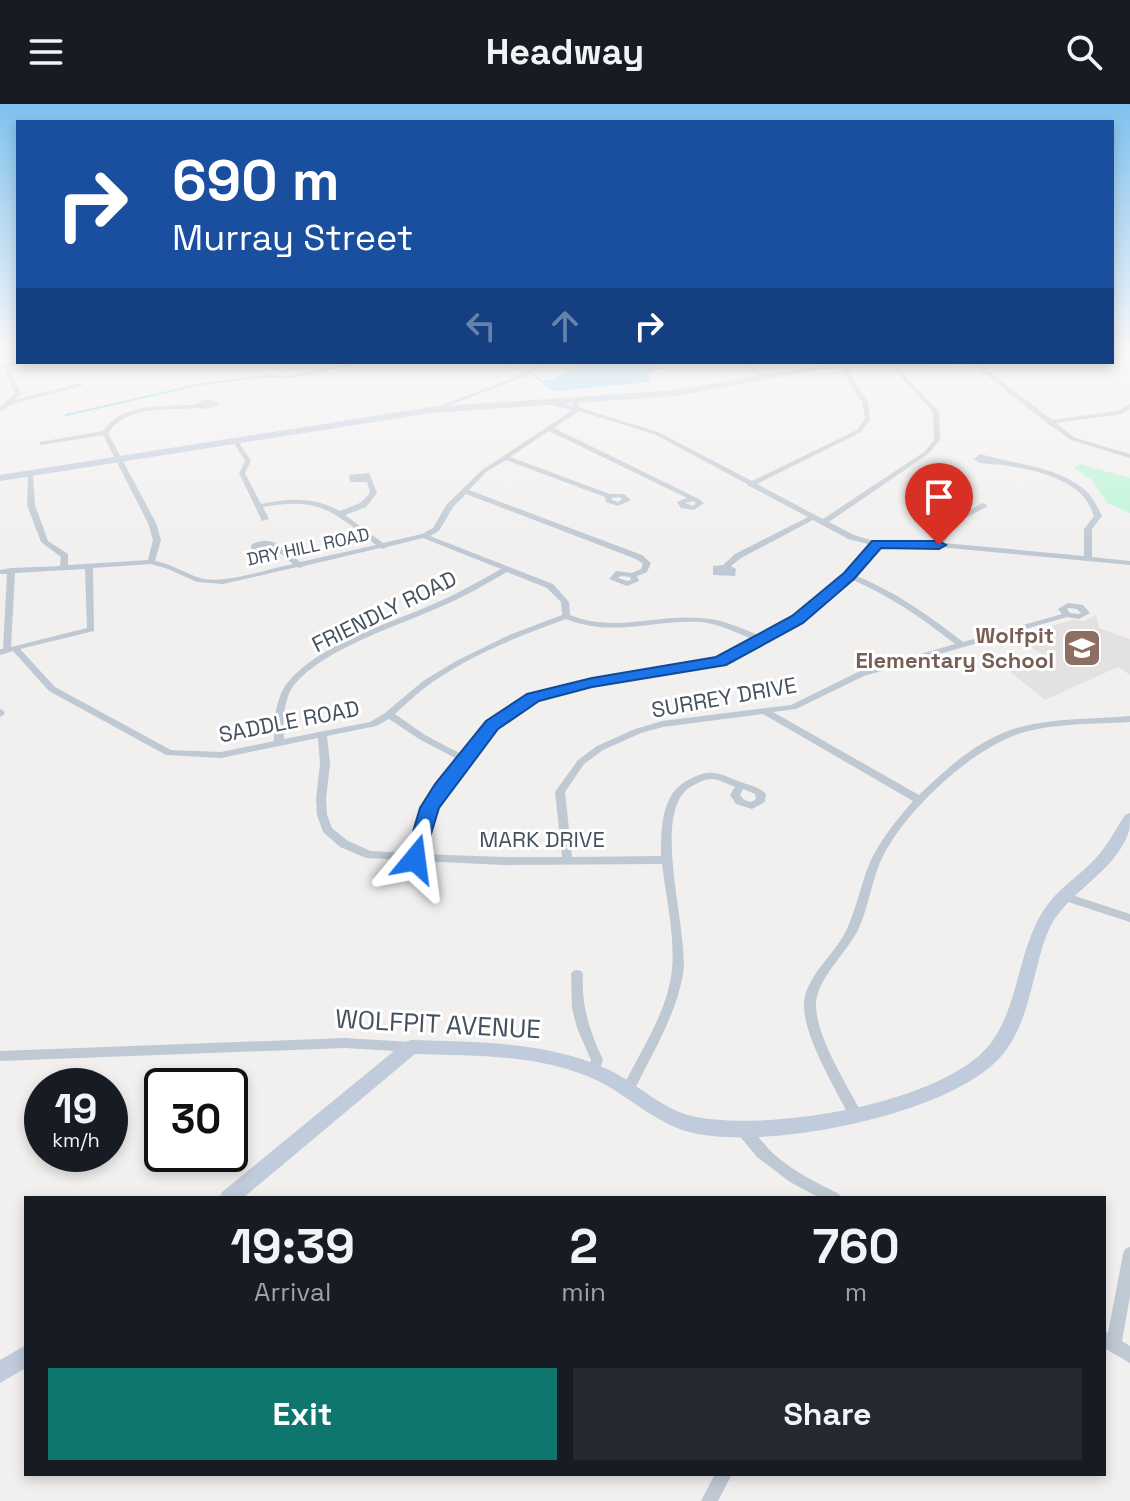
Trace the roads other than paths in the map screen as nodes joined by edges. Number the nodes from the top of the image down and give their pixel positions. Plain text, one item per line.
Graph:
1 (118, 418) edge
2 (383, 418) edge
3 (561, 418) edge
4 (612, 418) edge
5 (868, 418) edge
6 (936, 418) edge
7 (1045, 418) edge
8 (1079, 418) edge
9 (1049, 422) junction
10 (549, 428) junction
11 (105, 433) junction
12 (42, 443) dead end
13 (237, 443) junction
14 (1130, 456) edge
15 (505, 457) junction
16 (121, 460) junction
17 (995, 461) dead end
18 (30, 475) junction
19 (0, 478) edge
20 (367, 480) dead end
21 (750, 485) junction
22 (464, 491) junction
23 (609, 496) dead end
24 (692, 499) dead end
25 (983, 505) dead end
26 (259, 506) junction
27 (340, 514) junction
28 (811, 518) junction
29 (265, 519) dead end
30 (823, 523) junction
31 (424, 536) junction
32 (877, 544) junction
33 (274, 545) dead end
34 (939, 545) junction
35 (383, 547) junction
36 (1088, 559) junction
37 (151, 562) junction
38 (1130, 563) edge
39 (64, 566) junction
40 (89, 566) junction
41 (300, 566) junction
42 (725, 567) dead end
43 (508, 568) junction
44 (11, 570) junction
45 (0, 572) edge
46 (633, 575) dead end
47 (849, 576) junction
48 (1067, 615) dead end
49 (566, 616) junction
50 (760, 639) junction
51 (961, 645) junction
52 (8, 651) edge
53 (766, 712) junction
54 (391, 716) junction
55 (1130, 719) edge
56 (322, 736) junction
57 (279, 744) junction
58 (464, 759) junction
59 (740, 786) dead end
60 (919, 800) junction
61 (1130, 818) edge
62 (415, 859) junction
63 (567, 859) junction
64 (667, 860) junction
65 (1063, 896) junction
66 (1130, 918) edge
67 (577, 974) dead end
68 (411, 1047) junction
69 (0, 1056) edge
70 (594, 1071) junction
71 (628, 1089) junction
72 (855, 1114) junction
73 (743, 1130) junction
74 (231, 1196) edge
75 (830, 1196) edge
76 (1130, 1254) edge
77 (1109, 1342) edge
78 (1130, 1355) edge
79 (24, 1357) edge
80 (0, 1372) edge
81 (723, 1476) edge
82 (709, 1501) edge

1 - 11 street
2 - 13 main road
3 - 10 street
4 - 21 street
5 - 21 street
6 - 30 street
7 - 9 street
8 - 9 street
9 - 14 street
10 - 15 street
10 - 24 street
11 - 12 street
11 - 16 street
13 - 16 main road
13 - 26 street
15 - 22 street
15 - 23 street
16 - 18 main road
16 - 37 street
17 - 36 street
18 - 19 main road
18 - 39 street
20 - 27 street
21 - 28 street
22 - 31 street
22 - 46 street
25 - 34 street
26 - 27 street
26 - 29 street
27 - 35 street
28 - 30 street
28 - 42 street
30 - 32 street
31 - 35 street, DRY HILL ROAD
31 - 43 street
32 - 34 street
32 - 47 street
33 - 41 street
34 - 36 street
35 - 41 street, DRY HILL ROAD
36 - 38 street
37 - 40 street, DRY HILL ROAD
37 - 41 street, DRY HILL ROAD
39 - 40 street, DRY HILL ROAD
39 - 44 street, DRY HILL ROAD
40 - 52 street
43 - 49 street
43 - 57 street, FRIENDLY ROAD
44 - 45 street, DRY HILL ROAD
44 - 52 street
47 - 50 street
47 - 51 street
48 - 51 street, SURREY DRIVE
49 - 50 street
49 - 54 street, SADDLE ROAD
50 - 58 street
51 - 53 street, SURREY DRIVE
52 - 57 street, SADDLE ROAD
53 - 60 street
53 - 63 street, SURREY DRIVE
54 - 56 street, SADDLE ROAD
54 - 58 street
55 - 60 street
56 - 57 street, SADDLE ROAD
56 - 62 street, MARK DRIVE
58 - 62 street
59 - 64 street
60 - 72 street
61 - 65 main road, WOLFPIT AVENUE
62 - 63 street, MARK DRIVE
63 - 64 street, MARK DRIVE
64 - 71 street
65 - 66 street
65 - 72 main road, WOLFPIT AVENUE
67 - 70 street
68 - 69 street, WOLFPIT AVENUE
68 - 70 main road, WOLFPIT AVENUE
68 - 74 main road
70 - 71 main road, WOLFPIT AVENUE
71 - 73 main road, WOLFPIT AVENUE
72 - 73 main road, WOLFPIT AVENUE
73 - 75 street
76 - 77 street
77 - 78 street
79 - 80 main road
81 - 82 street

